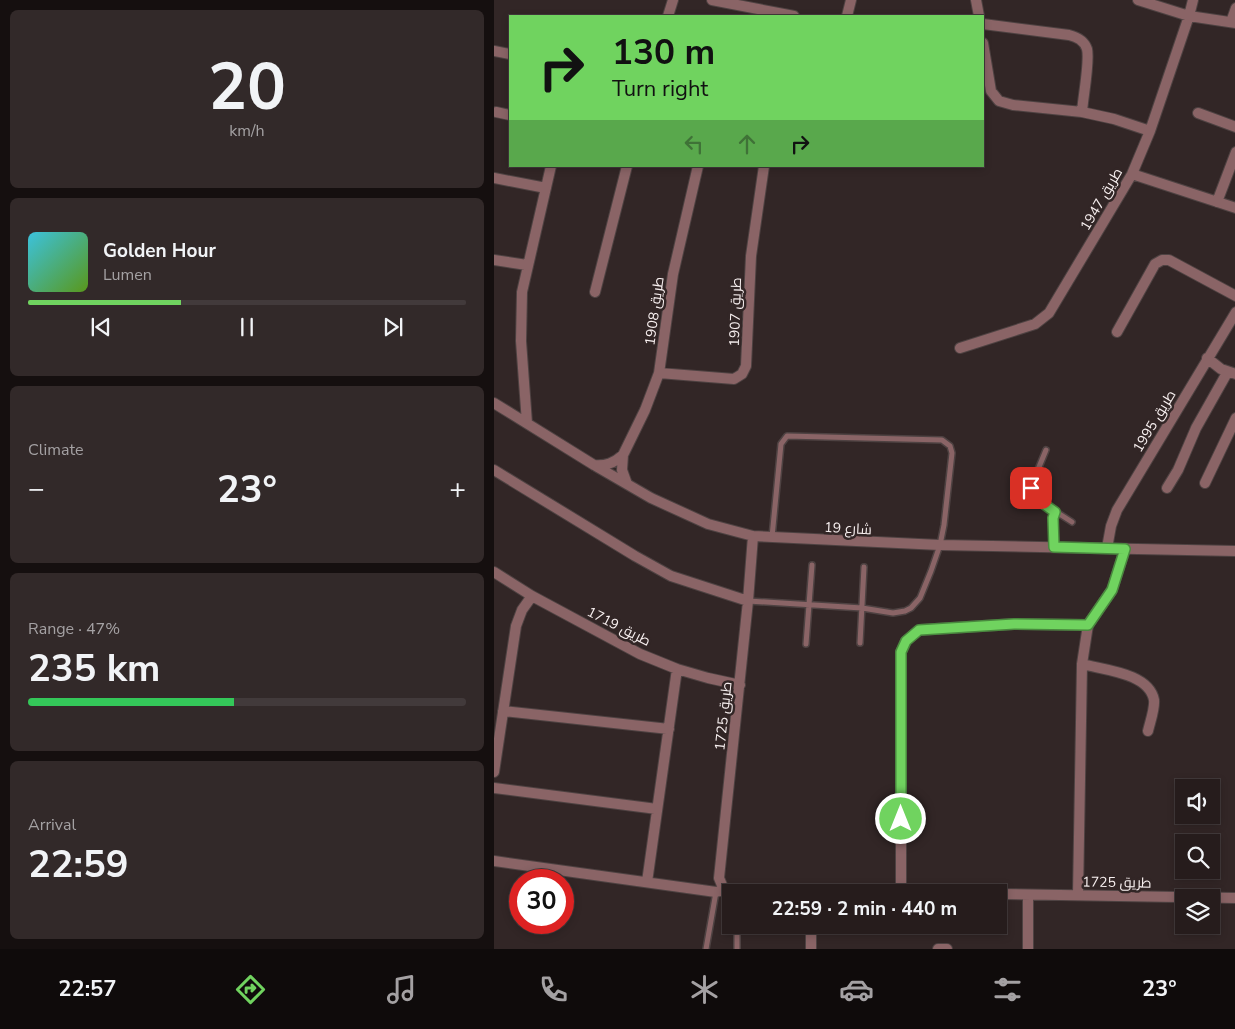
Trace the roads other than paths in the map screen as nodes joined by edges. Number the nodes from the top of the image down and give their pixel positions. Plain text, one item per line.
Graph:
1 (673, 0) edge
2 (712, 0) edge
3 (851, 0) edge
4 (976, 0) edge
5 (1138, 0) edge
6 (1193, 0) edge
7 (1155, 2) edge
8 (1235, 8) edge
9 (668, 15) edge
10 (789, 15) edge
11 (848, 15) edge
12 (979, 15) edge
13 (1189, 16) junction
14 (1233, 23) edge
15 (984, 24) edge
16 (984, 49) edge
17 (494, 51) edge
18 (509, 54) edge
19 (496, 112) dead end
20 (1082, 112) junction
21 (1198, 113) dead end
22 (509, 115) edge
23 (1235, 127) edge
24 (1150, 131) junction
25 (1235, 152) edge
26 (551, 167) edge
27 (627, 167) edge
28 (698, 167) edge
29 (764, 167) edge
30 (1132, 174) junction
31 (494, 178) edge
32 (546, 188) junction
33 (1217, 202) junction
34 (1235, 208) edge
35 (494, 260) edge
36 (527, 265) junction
37 (596, 292) dead end
38 (1235, 296) edge
39 (1235, 312) edge
40 (1117, 332) dead end
41 (960, 348) dead end
42 (1207, 358) junction
43 (659, 373) junction
44 (1231, 374) edge
45 (494, 403) edge
46 (1235, 418) edge
47 (527, 424) junction
48 (1046, 450) dead end
49 (622, 455) junction
50 (594, 465) junction
51 (494, 470) edge
52 (627, 484) junction
53 (1205, 484) dead end
54 (1167, 488) dead end
55 (1055, 512) junction
56 (1072, 522) dead end
57 (753, 536) junction
58 (772, 538) junction
59 (940, 545) junction
60 (1054, 547) junction
61 (1107, 548) junction
62 (1125, 549) junction
63 (1235, 551) edge
64 (812, 565) dead end
65 (864, 567) dead end
66 (494, 572) edge
67 (532, 596) junction
68 (748, 601) junction
69 (809, 606) junction
70 (862, 608) junction
71 (1088, 625) junction
72 (860, 643) dead end
73 (806, 644) dead end
74 (1082, 664) junction
75 (677, 669) junction
76 (740, 684) junction
77 (503, 710) junction
78 (669, 730) junction
79 (1148, 731) dead end
80 (494, 772) edge
81 (494, 788) edge
82 (657, 809) junction
83 (494, 861) edge
84 (647, 882) junction
85 (901, 884) edge
86 (722, 888) edge
87 (722, 892) edge
88 (1007, 894) edge
89 (722, 895) edge
90 (1028, 895) junction
91 (1078, 895) junction
92 (1235, 898) edge
93 (738, 934) edge
94 (811, 934) edge
95 (706, 949) edge
96 (737, 949) edge
97 (811, 949) edge
98 (938, 949) edge
99 (947, 949) edge
100 (1028, 949) edge

1 - 9 street
2 - 10 street
3 - 11 street
4 - 12 street
5 - 7 street
6 - 13 street, طريق 1947
7 - 13 street
8 - 14 street
13 - 14 street
13 - 24 street, طريق 1947
15 - 20 street
16 - 20 street
17 - 18 street
19 - 22 street
20 - 24 street
21 - 23 street
24 - 30 street, طريق 1947
25 - 33 street
26 - 32 street
27 - 37 street
28 - 43 street, طريق 1908
29 - 43 street, طريق 1907
30 - 33 street
30 - 41 street, طريق 1947
31 - 32 street
32 - 36 street
33 - 34 street
35 - 36 street
36 - 47 street
38 - 40 street
39 - 42 street, طريق 1995
42 - 44 street
42 - 61 street, طريق 1995
43 - 49 street, طريق 1908
44 - 54 street
45 - 47 street, شارع 19
46 - 53 street
47 - 50 street, شارع 19
48 - 55 lane
49 - 50 street
49 - 52 street
50 - 52 street, شارع 19
51 - 68 street
52 - 57 street, شارع 19
55 - 56 lane
55 - 60 lane
57 - 58 street, شارع 19
57 - 68 street, طريق 1725
58 - 59 street, شارع 19
58 - 59 lane
59 - 60 street, شارع 19
59 - 70 lane
60 - 61 street, شارع 19
61 - 62 street, شارع 19
62 - 63 street, شارع 19
62 - 71 street
64 - 69 lane
65 - 70 lane
66 - 67 street, طريق 1719
67 - 75 street, طريق 1719
67 - 77 street
68 - 69 lane
68 - 76 street, طريق 1725
69 - 70 lane
69 - 73 lane
70 - 72 lane
71 - 74 street
71 - 85 street
74 - 79 street
74 - 91 street
75 - 76 street, طريق 1719
75 - 78 street
76 - 86 street, طريق 1725
77 - 78 street
77 - 80 street
78 - 82 street
81 - 82 street
82 - 84 street
83 - 84 street
84 - 87 street
88 - 90 street, طريق 1725
89 - 95 lane
90 - 91 street, طريق 1725
90 - 100 street
91 - 92 street, طريق 1725
93 - 96 lane
94 - 97 street
98 - 99 street

